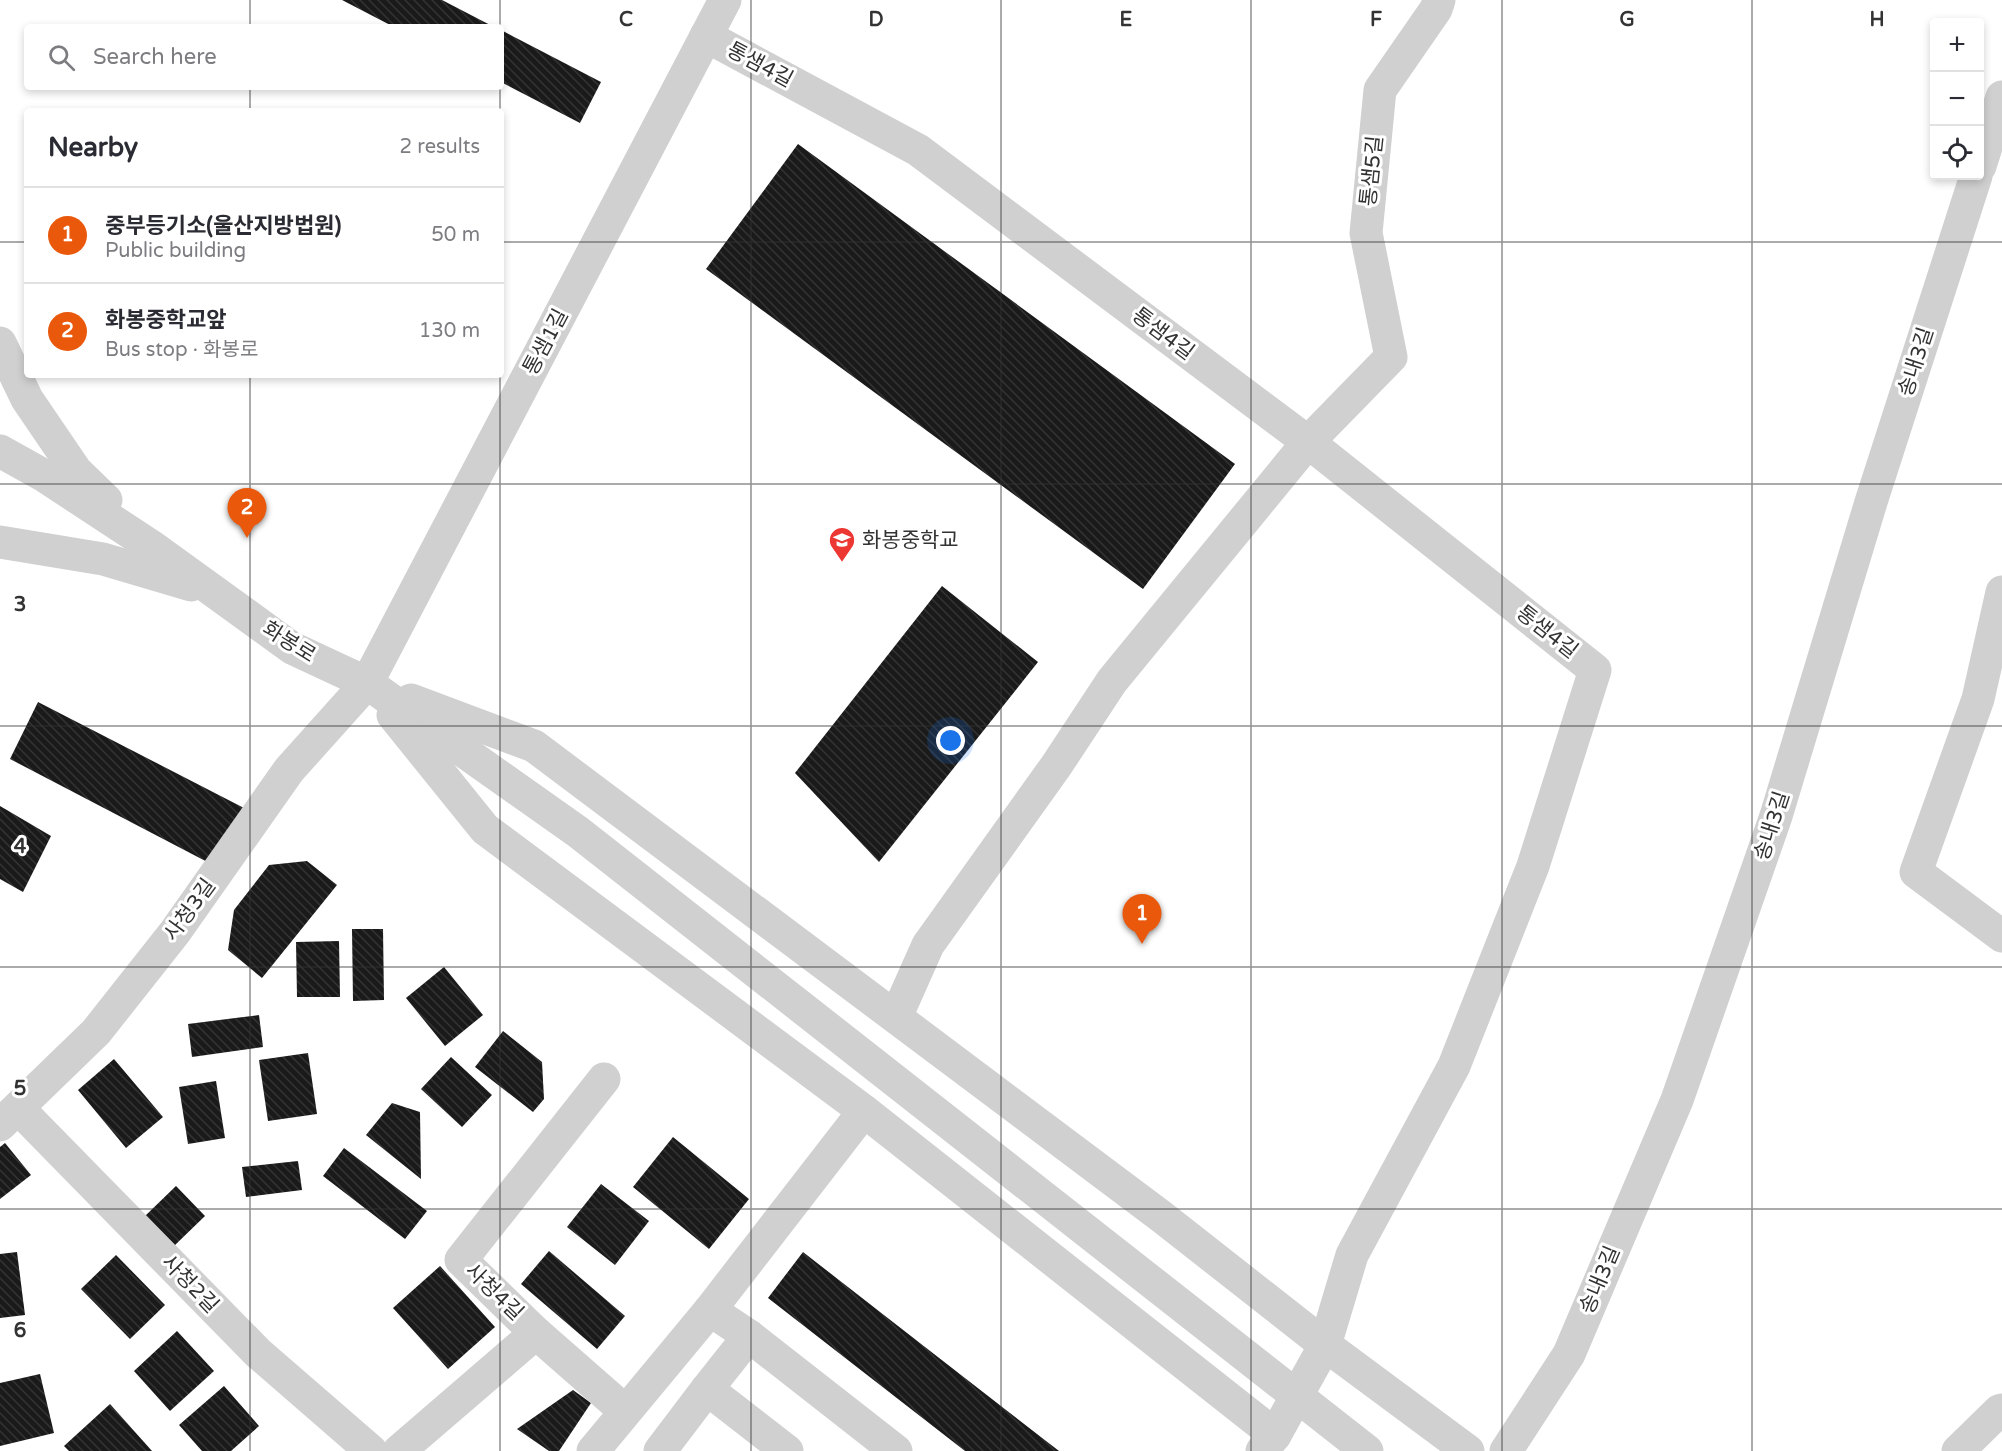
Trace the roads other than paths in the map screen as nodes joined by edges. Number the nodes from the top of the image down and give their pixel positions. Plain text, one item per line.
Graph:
1 (725, 0) edge
2 (1439, 0) edge
3 (706, 36) junction
4 (2002, 98) edge
5 (1984, 154) edge
6 (1975, 180) edge
7 (0, 343) edge
8 (1308, 442) junction
9 (0, 451) edge
10 (0, 542) edge
11 (154, 548) junction
12 (2002, 592) edge
13 (218, 594) junction
14 (367, 683) junction
15 (1990, 707) edge
16 (2002, 936) edge
17 (896, 1017) junction
18 (604, 1079) dead end
19 (864, 1111) junction
20 (9, 1117) edge
21 (710, 1310) junction
22 (536, 1333) junction
23 (749, 1336) junction
24 (1325, 1345) junction
25 (707, 1389) junction
26 (2002, 1410) edge
27 (625, 1411) junction
28 (1268, 1443) edge
29 (371, 1451) edge
30 (399, 1451) edge
31 (593, 1451) edge
32 (660, 1451) edge
33 (787, 1451) edge
34 (896, 1451) edge
35 (1367, 1451) edge
36 (1468, 1451) edge
37 (1506, 1451) edge
38 (1958, 1451) edge

1 - 3 street, 통샘1길
2 - 8 street, 통샘5길
3 - 8 street, 통샘4길
3 - 14 street, 통샘1길
4 - 5 street
6 - 37 street, 송내3길
7 - 11 street
8 - 17 street
8 - 24 street, 통샘4길
9 - 11 street, 화봉로
10 - 13 street
11 - 13 street, 화봉로
12 - 15 street
13 - 14 street, 화봉로
14 - 17 street
14 - 19 street
14 - 20 street, 사청3길
14 - 35 street, 화봉로
15 - 16 street
17 - 24 street
18 - 22 street, 사청4길
19 - 21 street
19 - 28 street
20 - 29 street, 사청2길
21 - 23 street
21 - 27 street
22 - 27 street
22 - 30 street, 사청4길
23 - 25 street
23 - 34 street
24 - 28 street
24 - 36 street
25 - 32 street
25 - 33 street
26 - 38 street
27 - 31 street

